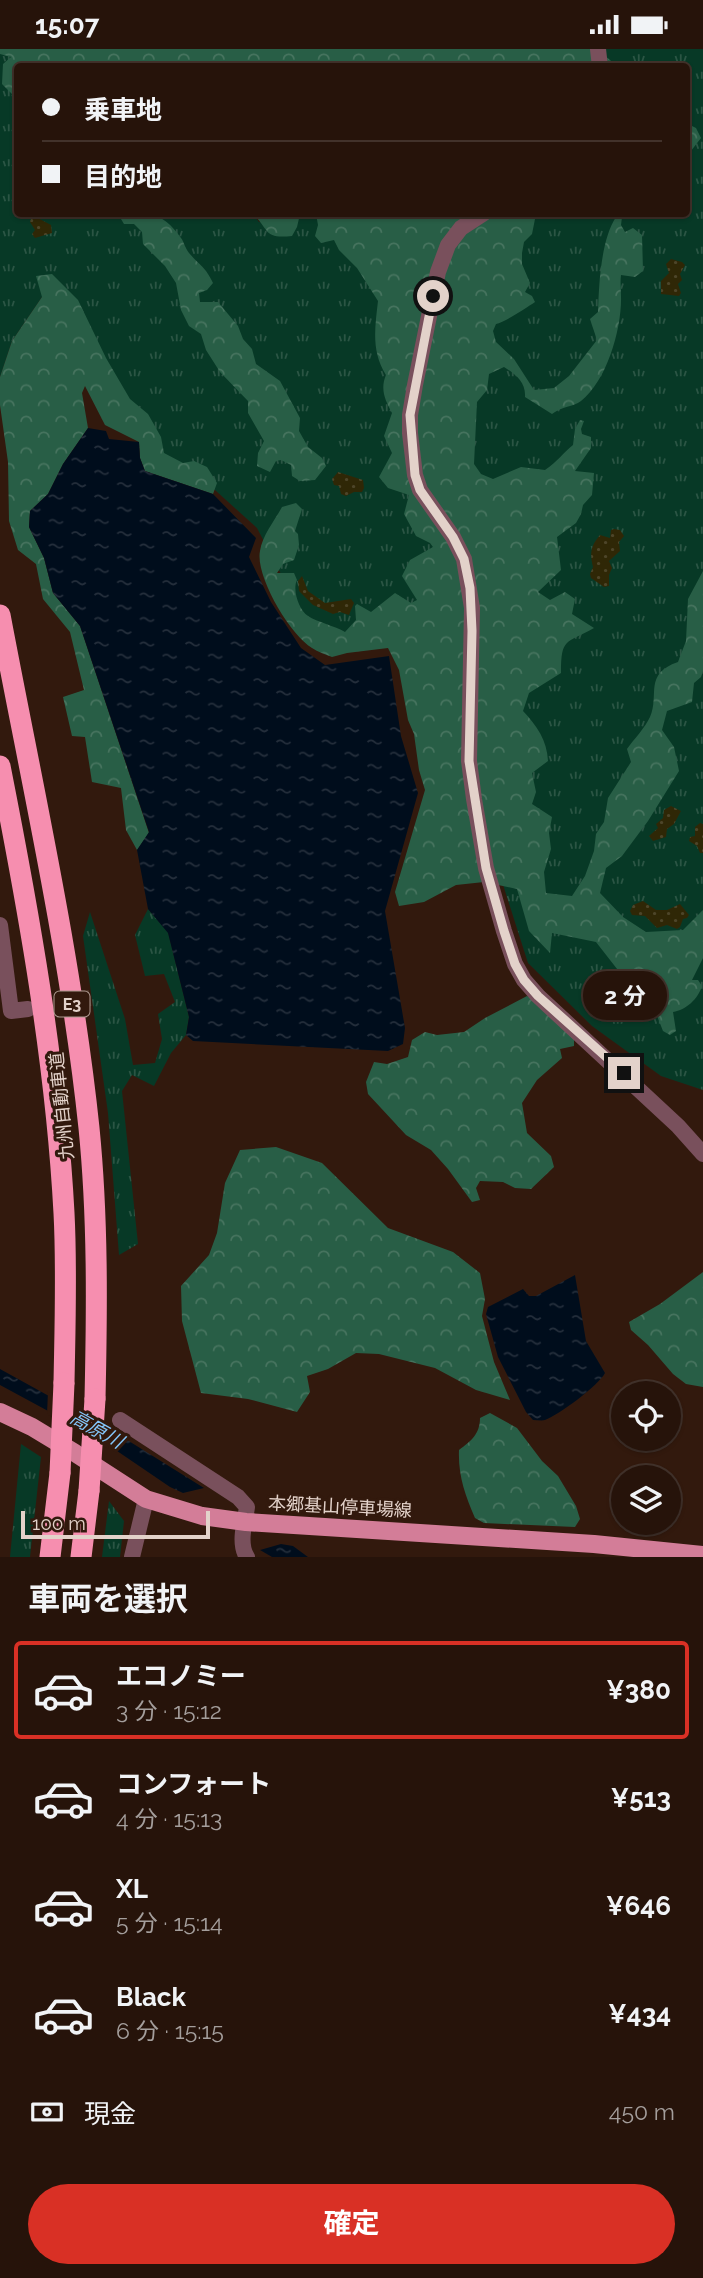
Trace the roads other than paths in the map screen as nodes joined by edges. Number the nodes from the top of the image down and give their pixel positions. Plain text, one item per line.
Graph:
1 (478, 217) edge
2 (0, 615) edge
3 (0, 766) edge
4 (0, 925) edge
5 (28, 1009) dead end
6 (703, 1154) edge
7 (0, 1412) edge
8 (120, 1420) dead end
9 (146, 1499) junction
10 (246, 1523) junction
11 (703, 1555) edge
12 (50, 1557) edge
13 (81, 1557) edge
14 (132, 1557) edge
15 (247, 1557) edge

1 - 6 street
2 - 13 highway, 九州自動車道 / E3, bridge
3 - 12 highway, 九州自動車道 / E3, bridge
4 - 5 street
7 - 9 main road, 本郷基山停車場線
8 - 10 street
9 - 10 main road, 本郷基山停車場線
9 - 14 street
10 - 11 main road, 本郷基山停車場線
10 - 15 street

